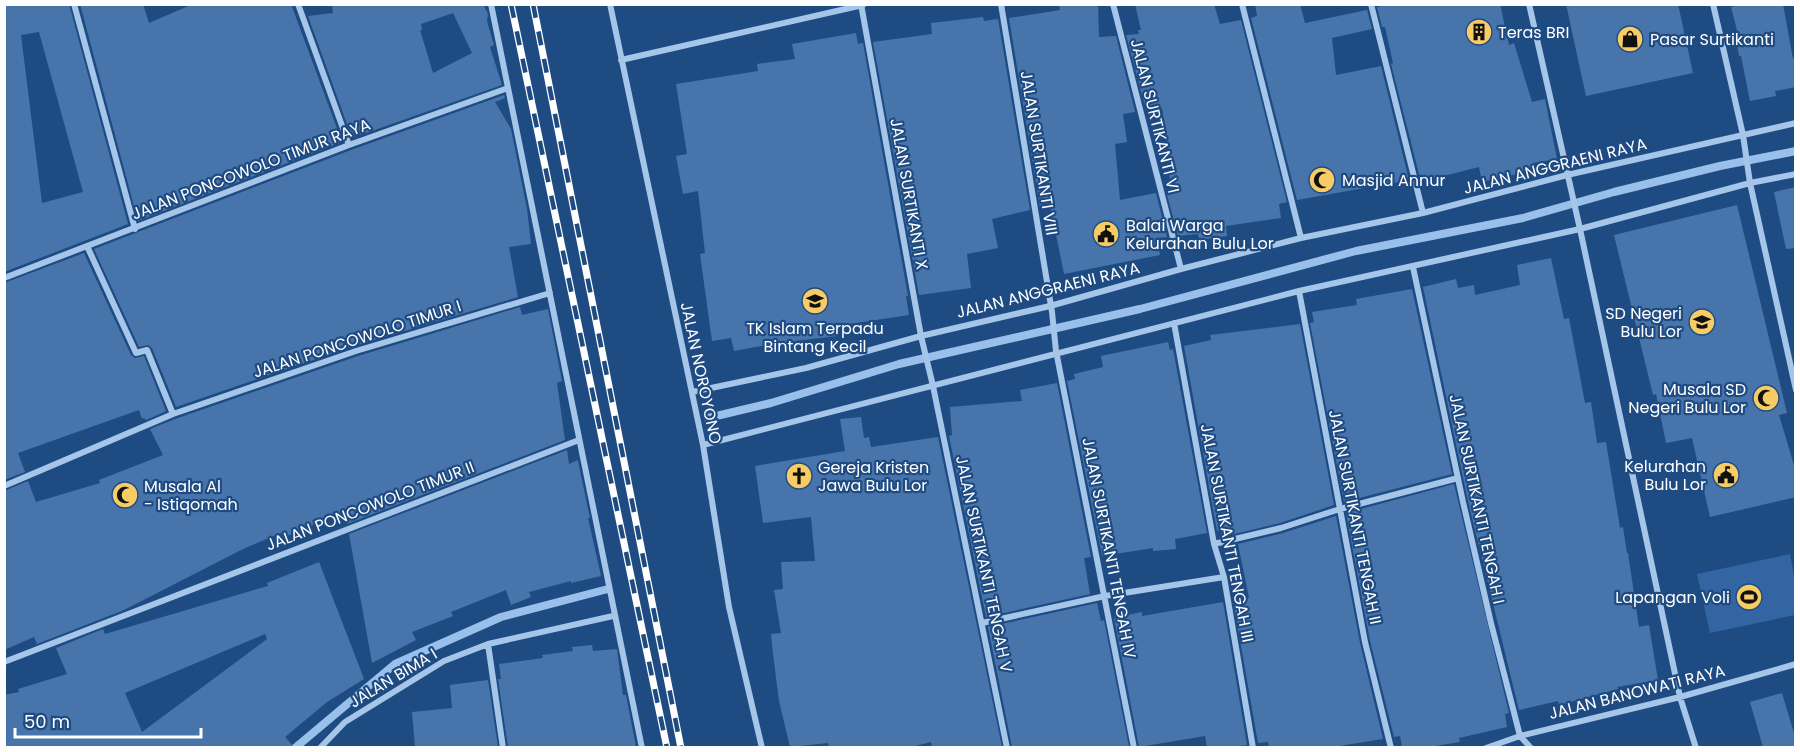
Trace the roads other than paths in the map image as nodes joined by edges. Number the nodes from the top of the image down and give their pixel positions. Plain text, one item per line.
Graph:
1 (74, 4) edge
2 (298, 4) edge
3 (491, 4) edge
4 (610, 4) edge
5 (1001, 4) edge
6 (1113, 4) edge
7 (1242, 4) edge
8 (1371, 4) edge
9 (1528, 4) edge
10 (1713, 4) edge
11 (862, 5) edge
12 (621, 60) junction
13 (507, 88) junction
14 (1796, 123) edge
15 (1744, 139) junction
16 (349, 145) junction
17 (1796, 174) edge
18 (1567, 175) junction
19 (1750, 183) junction
20 (1423, 213) junction
21 (135, 229) junction
22 (1580, 229) junction
23 (1300, 238) junction
24 (87, 246) junction
25 (1413, 267) junction
26 (1181, 269) junction
27 (4, 278) edge
28 (1299, 291) junction
29 (550, 293) junction
30 (1051, 309) junction
31 (1174, 323) junction
32 (921, 336) junction
33 (1056, 352) junction
34 (933, 386) junction
35 (1796, 390) edge
36 (692, 392) junction
37 (173, 414) junction
38 (579, 440) junction
39 (703, 445) junction
40 (1458, 477) junction
41 (4, 486) edge
42 (1340, 509) junction
43 (1214, 544) junction
44 (1224, 577) junction
45 (1105, 596) junction
46 (613, 616) junction
47 (982, 623) junction
48 (488, 644) junction
49 (4, 662) edge
50 (1796, 664) edge
51 (1680, 696) junction
52 (1520, 736) junction
53 (320, 747) edge
54 (502, 747) edge
55 (642, 747) edge
56 (762, 747) edge
57 (1007, 747) edge
58 (1134, 747) edge
59 (1253, 747) edge
60 (1391, 747) edge
61 (1486, 747) edge
62 (1531, 747) edge
63 (1696, 747) edge

1 - 21 street
2 - 16 street
3 - 13 street
4 - 12 street, JALAN NOROYONO
5 - 30 street, JALAN SURTIKANTI VIII
6 - 26 street, JALAN SURTIKANTI VI
7 - 23 street
8 - 20 street
9 - 18 street
10 - 15 street
11 - 12 street
11 - 32 street, JALAN SURTIKANTI X
12 - 36 street, JALAN NOROYONO
13 - 16 street, JALAN PONCOWOLO TIMUR RAYA
13 - 29 street
14 - 15 street, JALAN ANGGRAENI RAYA
15 - 18 street, JALAN ANGGRAENI RAYA
15 - 19 street
16 - 21 street, JALAN PONCOWOLO TIMUR RAYA
17 - 19 street
18 - 20 street, JALAN ANGGRAENI RAYA
18 - 22 street
19 - 22 street
19 - 35 street
20 - 23 street, JALAN ANGGRAENI RAYA
21 - 24 street, JALAN PONCOWOLO TIMUR RAYA
22 - 25 street
22 - 51 street
23 - 26 street, JALAN ANGGRAENI RAYA
24 - 27 street, JALAN PONCOWOLO TIMUR RAYA
24 - 37 street
25 - 28 street
25 - 40 street, JALAN SURTIKANTI TENGAH I
26 - 30 street, JALAN ANGGRAENI RAYA
28 - 31 street
28 - 42 street, JALAN SURTIKANTI TENGAH II
29 - 37 street, JALAN PONCOWOLO TIMUR I
29 - 38 street
30 - 32 street, JALAN ANGGRAENI RAYA
30 - 33 street, JALAN SURTIKANTI VIII
31 - 33 street
31 - 43 street, JALAN SURTIKANTI TENGAH III
32 - 34 street, JALAN SURTIKANTI X
32 - 36 street, JALAN ANGGRAENI RAYA
33 - 34 street
33 - 45 street, JALAN SURTIKANTI TENGAH IV
34 - 39 street
34 - 47 street, JALAN SURTIKANTI TENGAH V
36 - 39 street, JALAN NOROYONO
37 - 41 street, JALAN PONCOWOLO TIMUR I
38 - 46 street
38 - 49 street, JALAN PONCOWOLO TIMUR II
39 - 56 street, JALAN NOROYONO
40 - 42 street
40 - 52 street, JALAN SURTIKANTI TENGAH I
42 - 43 street
42 - 60 street, JALAN SURTIKANTI TENGAH II
43 - 44 street, JALAN SURTIKANTI TENGAH III
44 - 45 street
44 - 59 street, JALAN SURTIKANTI TENGAH III
45 - 47 street
45 - 58 street, JALAN SURTIKANTI TENGAH IV
46 - 48 street, JALAN BIMA I
46 - 55 street
47 - 57 street, JALAN SURTIKANTI TENGAH V
48 - 53 street, JALAN BIMA I
48 - 54 street
50 - 51 street, JALAN BANOWATI RAYA
51 - 52 street, JALAN BANOWATI RAYA
51 - 63 street
52 - 61 street, JALAN BANOWATI RAYA
52 - 62 street

